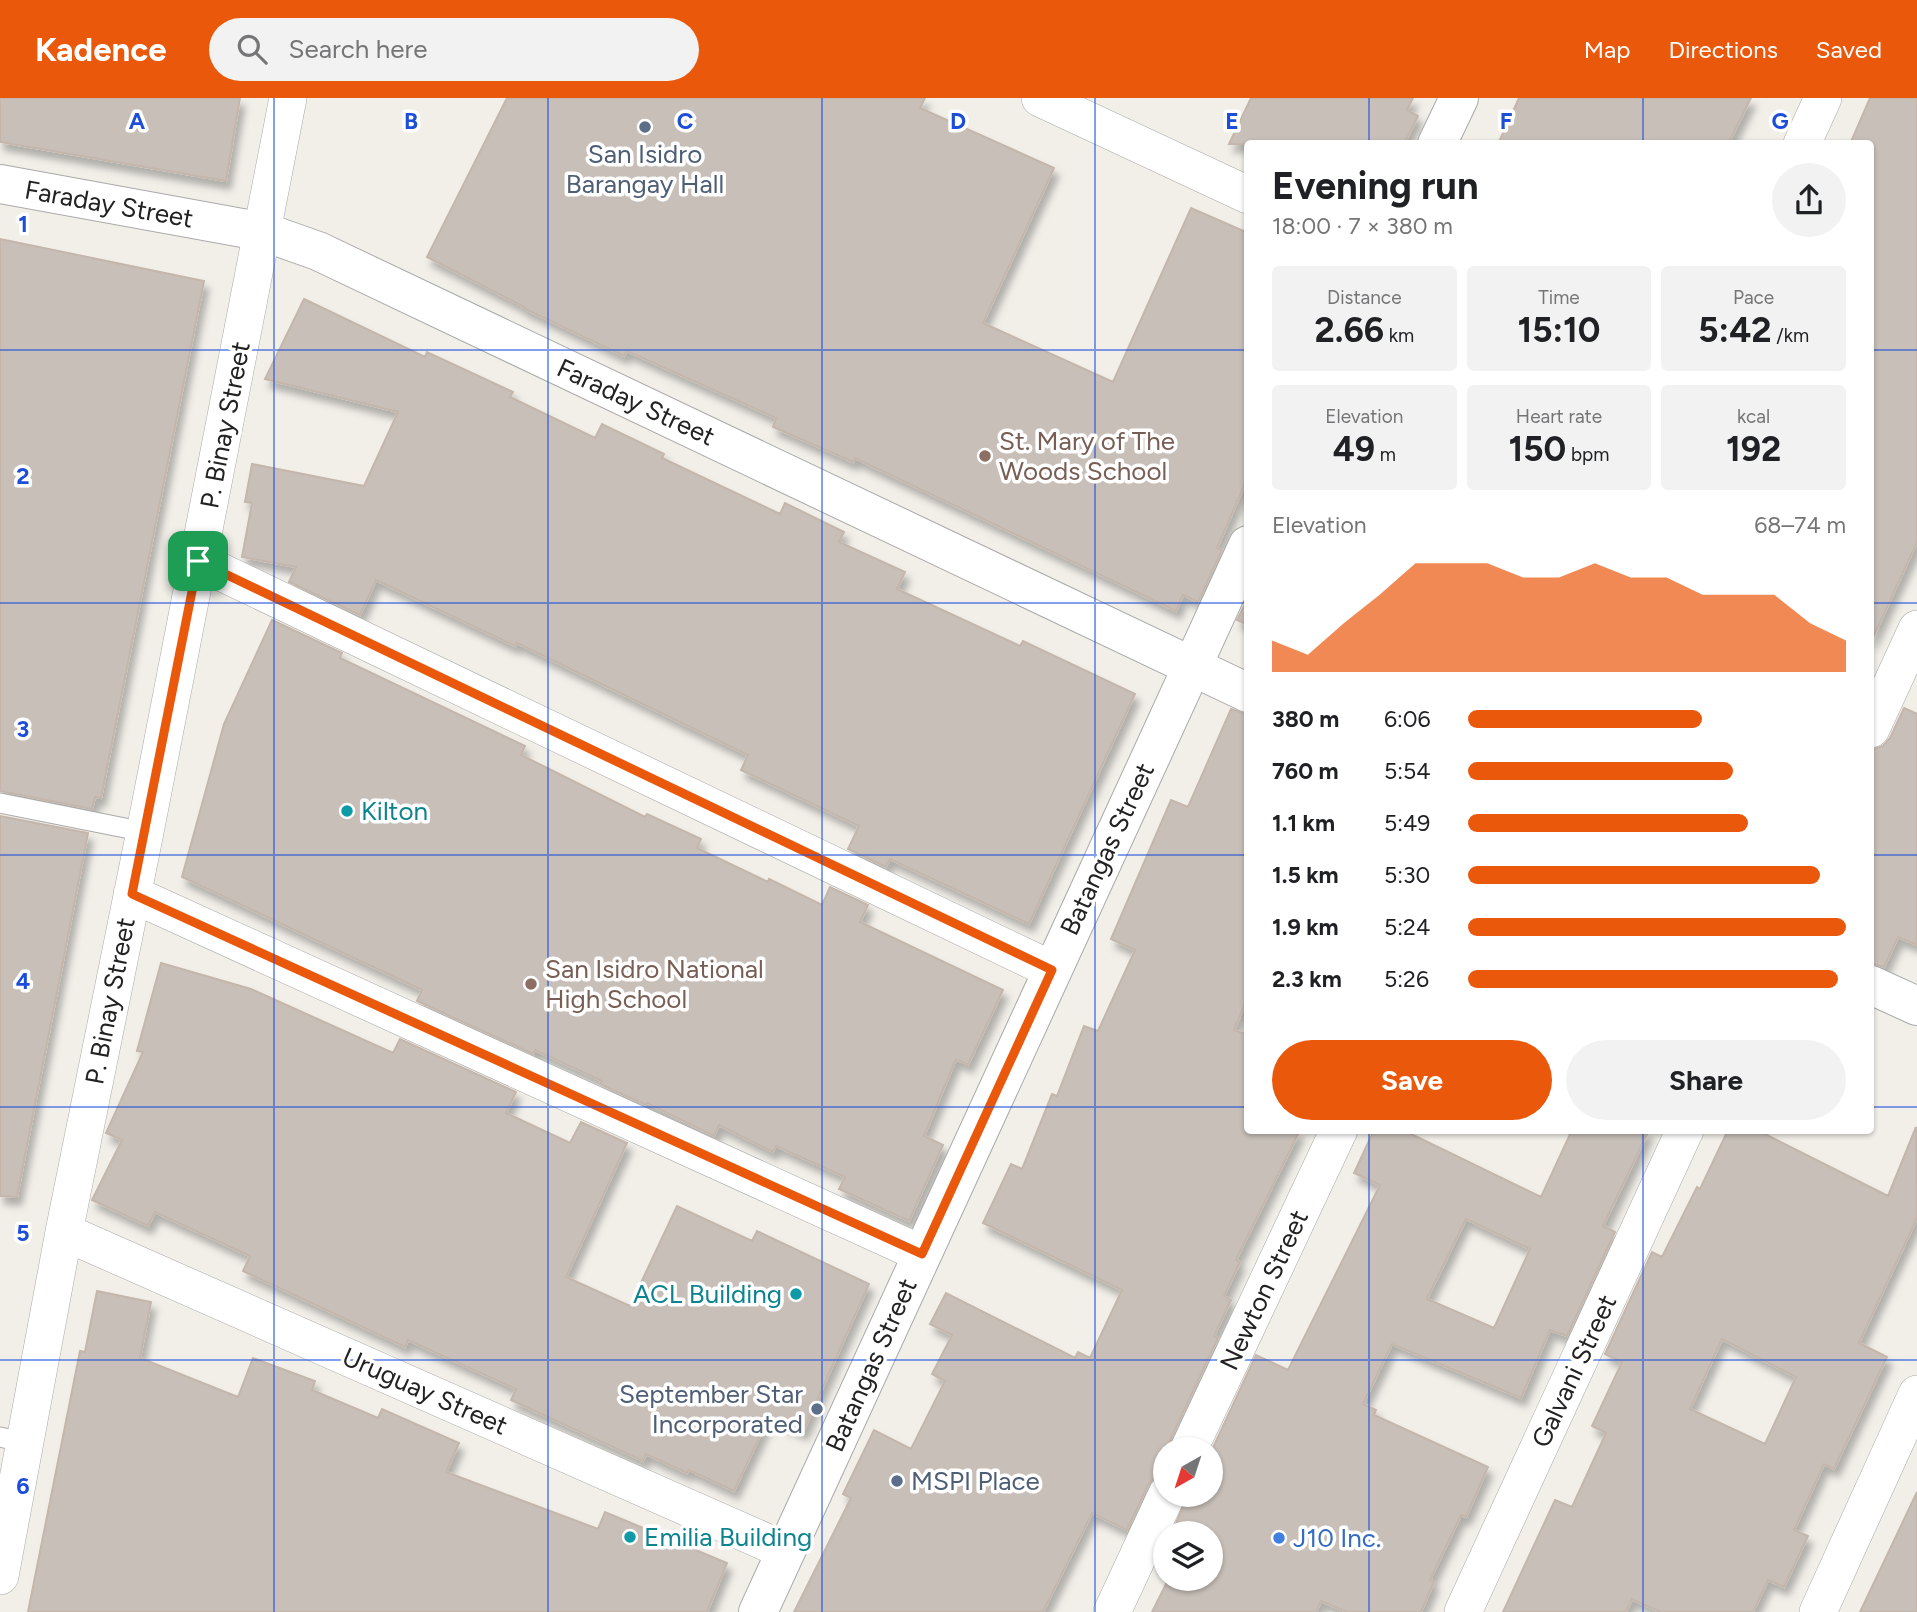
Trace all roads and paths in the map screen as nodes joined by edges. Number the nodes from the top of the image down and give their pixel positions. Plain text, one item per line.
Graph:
1 (288, 98) edge
2 (1040, 98) edge
3 (1459, 98) edge
4 (1823, 98) edge
5 (1439, 140) edge
6 (1804, 140) edge
7 (0, 184) edge
8 (1244, 193) edge
9 (264, 232) junction
10 (1244, 553) edge
11 (198, 561) junction
12 (1917, 629) edge
13 (1191, 666) junction
14 (1244, 691) edge
15 (1874, 722) edge
16 (0, 803) edge
17 (145, 832) junction
18 (132, 894) junction
19 (1052, 970) junction
20 (1874, 986) edge
21 (1917, 1006) edge
22 (1337, 1134) edge
23 (1683, 1134) edge
24 (64, 1232) junction
25 (922, 1254) junction
26 (1917, 1394) edge
27 (1195, 1437) edge
28 (13, 1440) edge
29 (1161, 1507) edge
30 (786, 1551) junction
31 (0, 1576) edge
32 (758, 1612) edge
33 (1112, 1612) edge
34 (1463, 1612) edge
35 (1818, 1612) edge

1 - 9 street, P. Binay Street
2 - 8 street
3 - 5 street
4 - 6 street
7 - 9 street, Faraday Street
9 - 11 street, P. Binay Street
9 - 13 street, Faraday Street
10 - 13 street, Batangas Street
11 - 17 street, P. Binay Street
11 - 19 street
12 - 15 street
13 - 14 street, Faraday Street
13 - 19 street, Batangas Street
16 - 17 lane
17 - 18 street, P. Binay Street
18 - 24 street, P. Binay Street
18 - 25 street
19 - 25 street, Batangas Street
20 - 21 street
22 - 27 street, Newton Street
23 - 34 street, Galvani Street
24 - 28 street, P. Binay Street
24 - 30 street, Uruguay Street
25 - 30 street, Batangas Street
26 - 35 street
28 - 31 street, P. Binay Street
29 - 33 street
30 - 32 street, Batangas Street

